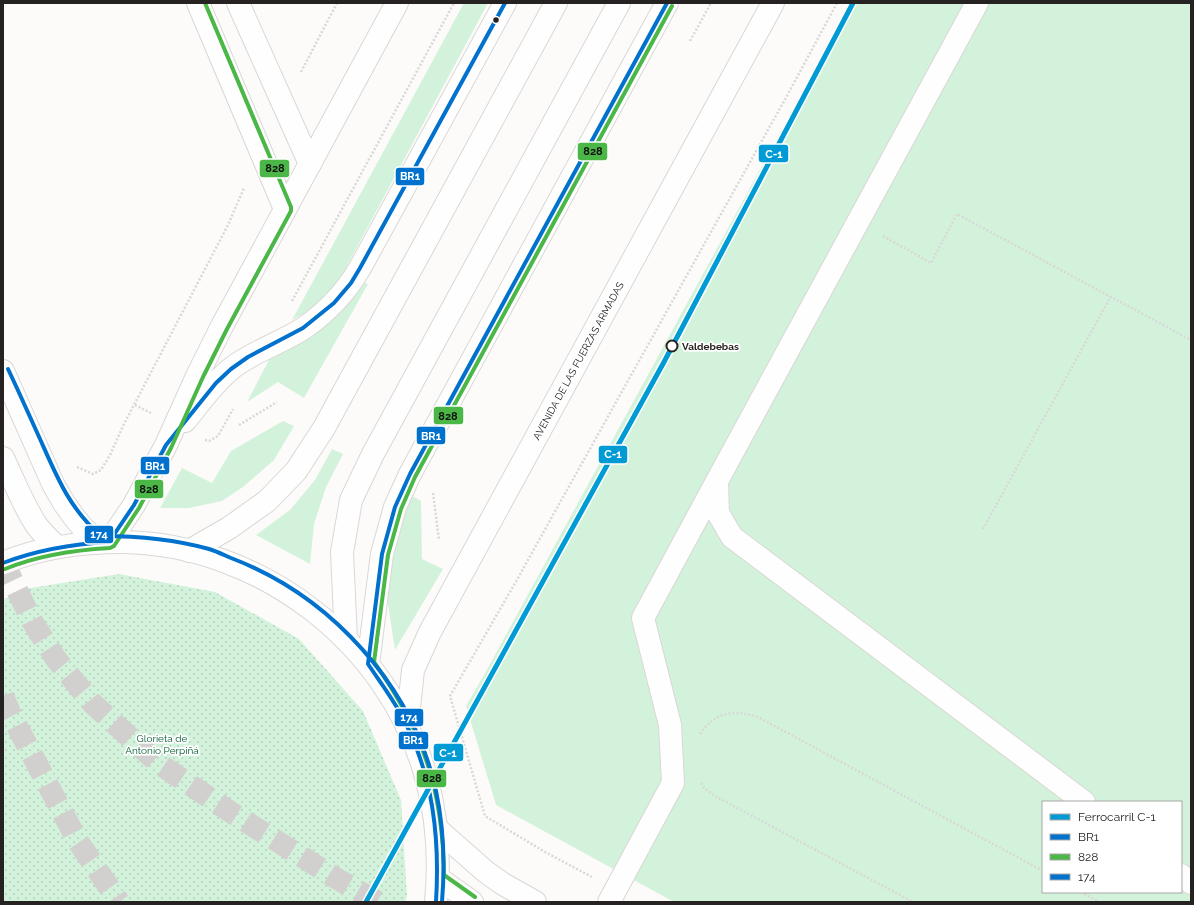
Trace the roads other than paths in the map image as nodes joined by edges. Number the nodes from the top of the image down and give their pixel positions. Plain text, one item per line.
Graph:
1 (198, 3) edge
2 (238, 3) edge
3 (397, 3) edge
4 (505, 3) edge
5 (556, 3) edge
6 (618, 3) edge
7 (667, 3) edge
8 (773, 3) edge
9 (977, 3) edge
10 (310, 164) junction
11 (285, 209) junction
12 (3, 371) edge
13 (177, 426) junction
14 (3, 458) edge
15 (717, 481) junction
16 (104, 542) junction
17 (57, 547) junction
18 (189, 551) junction
19 (3, 563) edge
20 (346, 640) junction
21 (368, 664) junction
22 (407, 727) junction
23 (1083, 801) edge
24 (436, 828) junction
25 (1182, 876) edge
26 (438, 878) junction
27 (1191, 883) edge
28 (613, 896) edge
29 (436, 902) edge
30 (472, 902) edge
31 (535, 902) edge

1 - 11 street
2 - 10 street
3 - 10 street
4 - 13 street
5 - 18 street
6 - 20 street
7 - 21 street
8 - 22 street, AVENIDA DE LAS FUERZAS ARMADAS
9 - 15 street
10 - 11 street
11 - 13 street
12 - 16 street
13 - 16 street
14 - 17 street
15 - 23 street
15 - 28 street
16 - 17 street
16 - 18 street
17 - 19 street
18 - 20 street
20 - 21 street
21 - 22 street
22 - 24 street
24 - 26 street
24 - 31 street
25 - 27 street
26 - 29 street
26 - 30 street

